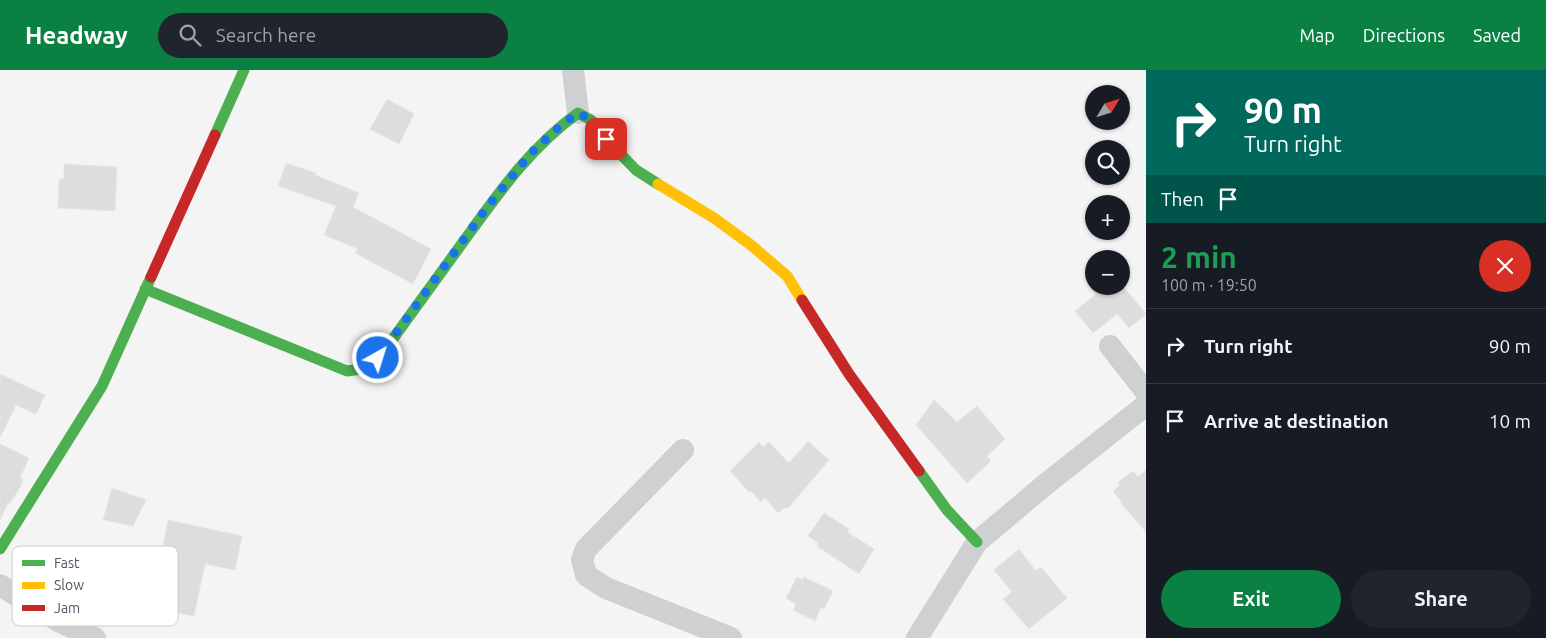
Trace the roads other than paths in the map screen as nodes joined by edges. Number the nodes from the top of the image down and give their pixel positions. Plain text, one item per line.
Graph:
1 (244, 70) edge
2 (573, 70) edge
3 (578, 113) junction
4 (145, 289) junction
5 (1110, 346) dead end
6 (1146, 392) edge
7 (1146, 405) edge
8 (683, 450) dead end
9 (977, 542) junction
10 (0, 549) edge
11 (0, 585) edge
12 (12, 592) edge
13 (69, 626) edge
14 (921, 637) edge
15 (95, 638) edge
16 (731, 638) edge

1 - 4 street
2 - 3 street
3 - 4 street
3 - 9 street
4 - 10 street
5 - 6 street
7 - 9 street
8 - 16 street
9 - 14 street
11 - 12 street
13 - 15 street

